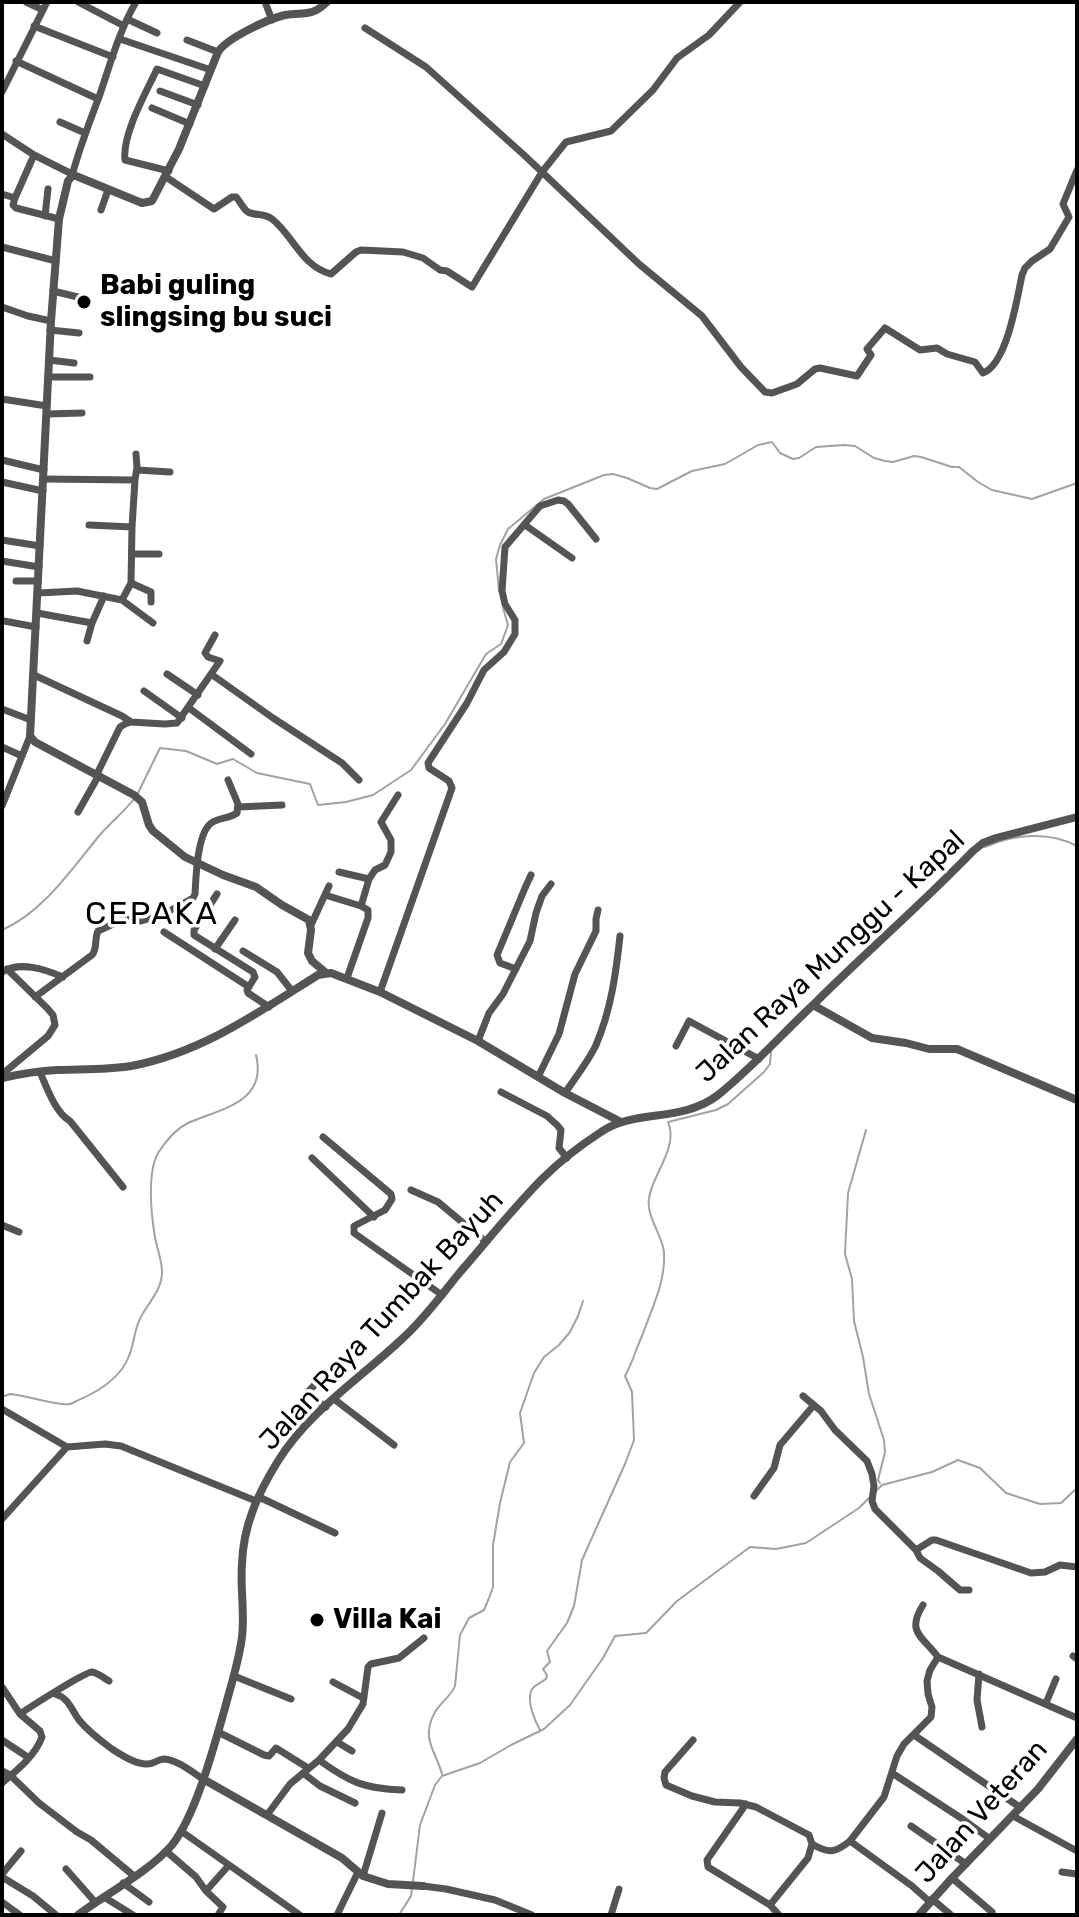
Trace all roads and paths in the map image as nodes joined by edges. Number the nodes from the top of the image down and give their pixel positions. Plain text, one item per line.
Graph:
1 (26, 2) edge
2 (78, 2) edge
3 (136, 2) edge
4 (265, 2) edge
5 (327, 2) edge
6 (740, 2) edge
7 (45, 6) edge
8 (272, 20) junction
9 (126, 23) junction
10 (34, 26) junction
11 (365, 28) dead end
12 (157, 33) dead end
13 (120, 39) junction
14 (187, 40) dead end
15 (218, 52) junction
16 (113, 57) junction
17 (16, 61) junction
18 (211, 70) junction
19 (205, 86) junction
20 (160, 91) dead end
21 (2, 92) edge
22 (98, 99) junction
23 (198, 105) junction
24 (152, 108) dead end
25 (60, 122) dead end
26 (190, 124) junction
27 (85, 133) junction
28 (2, 134) edge
29 (34, 155) junction
30 (1077, 170) edge
31 (542, 172) junction
32 (167, 174) junction
33 (72, 175) junction
34 (48, 189) dead end
35 (108, 190) junction
36 (2, 194) edge
37 (15, 198) junction
38 (101, 210) dead end
39 (45, 216) junction
40 (59, 219) junction
41 (2, 247) edge
42 (56, 261) junction
43 (53, 291) junction
44 (86, 299) dead end
45 (2, 307) edge
46 (50, 326) junction
47 (79, 333) dead end
48 (49, 360) junction
49 (74, 363) dead end
50 (48, 377) junction
51 (90, 377) dead end
52 (2, 399) edge
53 (47, 410) junction
54 (82, 413) dead end
55 (136, 454) dead end
56 (2, 460) edge
57 (137, 470) junction
58 (170, 472) dead end
59 (44, 475) junction
60 (135, 480) junction
61 (2, 482) edge
62 (43, 491) junction
63 (89, 525) dead end
64 (525, 525) junction
65 (132, 527) junction
66 (596, 539) dead end
67 (2, 540) edge
68 (40, 546) junction
69 (132, 554) junction
70 (159, 554) dead end
71 (572, 558) dead end
72 (2, 561) edge
73 (39, 567) junction
74 (16, 581) dead end
75 (38, 581) junction
76 (131, 583) junction
77 (38, 593) junction
78 (104, 596) junction
79 (122, 600) junction
80 (151, 602) dead end
81 (37, 613) junction
82 (4, 621) edge
83 (92, 623) junction
84 (153, 623) dead end
85 (36, 627) junction
86 (215, 635) dead end
87 (87, 641) dead end
88 (167, 674) dead end
89 (211, 674) junction
90 (34, 675) junction
91 (144, 691) dead end
92 (198, 695) junction
93 (189, 708) junction
94 (2, 709) edge
95 (182, 718) junction
96 (31, 720) junction
97 (131, 722) junction
98 (30, 736) junction
99 (2, 747) edge
100 (251, 754) dead end
101 (22, 756) junction
102 (2, 771) edge
103 (98, 774) junction
104 (13, 778) junction
105 (228, 780) dead end
106 (359, 780) dead end
107 (398, 795) dead end
108 (282, 805) dead end
109 (2, 806) edge
110 (238, 807) junction
111 (78, 812) dead end
112 (1077, 817) edge
113 (198, 863) junction
114 (339, 872) dead end
115 (531, 875) dead end
116 (369, 879) junction
117 (551, 884) dead end
118 (329, 886) dead end
119 (217, 894) dead end
120 (325, 895) junction
121 (361, 906) junction
122 (598, 910) dead end
123 (235, 920) dead end
124 (311, 925) junction
125 (164, 932) dead end
126 (620, 936) dead end
127 (215, 949) junction
128 (243, 951) dead end
129 (516, 969) junction
130 (4, 970) edge
131 (325, 972) junction
132 (63, 977) junction
133 (347, 978) junction
134 (249, 987) junction
135 (292, 991) junction
136 (380, 992) junction
137 (35, 997) junction
138 (813, 1005) junction
139 (269, 1007) junction
140 (478, 1041) junction
141 (676, 1046) dead end
142 (759, 1059) junction
143 (40, 1072) junction
144 (3, 1073) edge
145 (538, 1077) junction
146 (501, 1092) dead end
147 (565, 1093) junction
148 (1077, 1100) edge
149 (602, 1112) junction
150 (621, 1122) junction
151 (603, 1129) junction
152 (323, 1137) dead end
153 (312, 1158) dead end
154 (567, 1158) junction
155 (123, 1187) dead end
156 (411, 1190) dead end
157 (374, 1217) junction
158 (2, 1225) edge
159 (19, 1232) dead end
160 (486, 1242) junction
161 (442, 1295) junction
162 (325, 1374) dead end
163 (803, 1396) dead end
164 (334, 1399) junction
165 (814, 1405) junction
166 (326, 1407) junction
167 (2, 1409) edge
168 (394, 1445) dead end
169 (67, 1447) junction
170 (754, 1496) dead end
171 (258, 1499) junction
172 (2, 1502) edge
173 (12, 1508) junction
174 (2, 1519) edge
175 (335, 1533) dead end
176 (916, 1550) junction
177 (1077, 1567) edge
178 (969, 1590) dead end
179 (923, 1605) dead end
180 (424, 1638) dead end
181 (938, 1657) junction
182 (979, 1674) junction
183 (234, 1676) junction
184 (1056, 1679) dead end
185 (109, 1681) dead end
186 (333, 1682) dead end
187 (2, 1687) edge
188 (55, 1694) junction
189 (363, 1698) junction
190 (291, 1699) dead end
191 (1046, 1703) junction
192 (20, 1714) junction
193 (1077, 1718) edge
194 (982, 1727) dead end
195 (218, 1732) junction
196 (914, 1735) junction
197 (1077, 1739) edge
198 (2, 1740) edge
199 (693, 1740) dead end
200 (337, 1742) junction
201 (352, 1751) dead end
202 (29, 1758) junction
203 (319, 1760) junction
204 (2, 1771) edge
205 (305, 1771) junction
206 (892, 1773) junction
207 (10, 1775) junction
208 (203, 1779) junction
209 (2, 1783) edge
210 (402, 1790) dead end
211 (355, 1803) dead end
212 (746, 1804) junction
213 (1021, 1808) junction
214 (382, 1813) dead end
215 (267, 1815) junction
216 (1013, 1816) junction
217 (911, 1826) dead end
218 (181, 1831) junction
219 (990, 1839) junction
220 (850, 1841) junction
221 (812, 1844) junction
222 (21, 1851) dead end
223 (166, 1851) junction
224 (1077, 1851) edge
225 (966, 1864) junction
226 (229, 1865) junction
227 (66, 1869) dead end
228 (1062, 1872) dead end
229 (361, 1874) junction
230 (1077, 1874) edge
231 (2, 1876) edge
232 (134, 1876) junction
233 (952, 1878) junction
234 (123, 1883) junction
235 (423, 1886) joint
236 (619, 1889) dead end
237 (206, 1891) junction
238 (104, 1897) junction
239 (933, 1901) junction
240 (2, 1902) edge
241 (95, 1902) junction
242 (149, 1902) dead end
243 (770, 1905) junction
244 (992, 1912) dead end
245 (20, 1915) edge
246 (56, 1915) edge
247 (78, 1915) edge
248 (133, 1915) edge
249 (218, 1915) edge
250 (300, 1915) edge
251 (337, 1915) edge
252 (532, 1915) edge
253 (611, 1915) edge
254 (779, 1915) edge
255 (919, 1915) edge
256 (951, 1915) edge

1 - 7 street
2 - 9 street
3 - 9 street
4 - 8 street
5 - 8 street
6 - 31 street
7 - 10 street
8 - 15 street
9 - 12 street
9 - 13 street
10 - 16 street
10 - 17 street
11 - 31 street
13 - 16 street
13 - 18 street
14 - 15 street
15 - 18 street
16 - 22 street
17 - 21 street
17 - 22 street
18 - 19 street
19 - 23 street
19 - 32 street
20 - 23 street
22 - 27 street
23 - 26 street
24 - 26 street
25 - 27 street
26 - 32 street
27 - 33 street
28 - 29 street
29 - 33 street
29 - 37 street
30 - 31 street
31 - 32 street
32 - 35 street
33 - 35 street
33 - 40 street
34 - 39 street
35 - 38 street
36 - 37 street
37 - 39 street
39 - 40 street
40 - 42 street
41 - 42 street
42 - 43 street
43 - 44 street
43 - 46 street
45 - 46 street
46 - 47 street
46 - 48 street
48 - 49 street
48 - 50 street
50 - 51 street
50 - 53 street
52 - 53 street
53 - 54 street
53 - 59 street
55 - 57 street
56 - 59 street
57 - 58 street
57 - 60 street
59 - 60 street
59 - 62 street
60 - 65 street
61 - 62 street
62 - 68 street
63 - 65 street
64 - 66 street
64 - 71 street
64 - 136 street
65 - 69 street
67 - 68 street
68 - 73 street
69 - 70 street
69 - 76 street
72 - 73 street
73 - 75 street
74 - 75 street
75 - 77 street
76 - 79 street
76 - 80 street
77 - 78 street
77 - 81 street
78 - 79 street
78 - 83 street
79 - 84 street
81 - 83 street
81 - 85 street
82 - 85 street
83 - 87 street
85 - 90 street
86 - 89 street
88 - 92 street
89 - 92 street
89 - 106 street
90 - 96 street
90 - 97 street
91 - 95 street
92 - 93 street
93 - 95 street
93 - 100 street
94 - 96 street
95 - 97 street
96 - 98 street
97 - 103 street
98 - 101 street
98 - 103 street
99 - 101 street
101 - 104 street
102 - 104 street
103 - 111 street
103 - 113 street
104 - 109 street
105 - 110 street
107 - 116 street
108 - 110 street
110 - 113 street
112 - 138 street, Jalan Raya Munggu - Kapal
113 - 124 street
113 - 132 street
114 - 116 street
115 - 129 street
116 - 121 street
117 - 129 street
118 - 120 street
119 - 127 street
120 - 121 street
120 - 124 street
121 - 133 street
122 - 145 street
123 - 127 street
124 - 131 street
125 - 134 street
126 - 147 street
127 - 134 street
128 - 135 street
129 - 140 street
130 - 132 street
130 - 137 street
131 - 133 street
131 - 135 street
132 - 137 street
133 - 136 street
134 - 139 street
135 - 139 street
136 - 140 street
137 - 144 street
138 - 142 street, Jalan Raya Munggu - Kapal
138 - 148 street
139 - 143 street
140 - 145 street
141 - 142 street
142 - 150 street, Jalan Raya Munggu - Kapal
143 - 144 street
143 - 155 street
145 - 147 street
146 - 154 street
147 - 149 street
149 - 150 street
149 - 151 street
150 - 151 street, Jalan Raya Tumbak Bayuh
151 - 154 street, Jalan Raya Tumbak Bayuh
152 - 157 street
153 - 157 street
154 - 160 street, Jalan Raya Tumbak Bayuh
156 - 160 street
157 - 161 street
158 - 159 street
160 - 161 street, Jalan Raya Tumbak Bayuh
161 - 164 street, Jalan Raya Tumbak Bayuh
162 - 166 street
163 - 165 street
164 - 166 street, Jalan Raya Tumbak Bayuh
164 - 168 street
165 - 170 street
165 - 176 street
166 - 171 street, Jalan Raya Tumbak Bayuh
167 - 169 street
169 - 171 street
169 - 173 street
171 - 175 street
171 - 183 street, Jalan Raya Tumbak Bayuh
172 - 173 street
173 - 174 street
176 - 177 street
176 - 178 street
179 - 181 street
180 - 189 street
181 - 182 street
181 - 196 street
182 - 191 street
182 - 194 street
183 - 190 street
183 - 195 street, Jalan Raya Tumbak Bayuh
184 - 191 street
185 - 188 street
186 - 189 street
187 - 192 street
188 - 192 street
188 - 208 street
189 - 200 street
191 - 193 street
192 - 202 street
195 - 205 street
195 - 208 street, Jalan Raya Tumbak Bayuh
196 - 206 street
196 - 213 street
197 - 213 street, Jalan Veteran
198 - 202 street
199 - 212 street
200 - 201 street
200 - 203 street
202 - 207 street
203 - 205 street
203 - 210 street
204 - 207 street
205 - 211 street
205 - 215 street
206 - 219 street
206 - 220 street
207 - 209 street
207 - 232 street
208 - 215 street
208 - 218 street, Jalan Raya Tumbak Bayuh
212 - 221 street
212 - 243 street
213 - 216 street, Jalan Veteran
214 - 229 street
215 - 229 street
216 - 219 street, Jalan Veteran
216 - 224 street
217 - 225 street
218 - 223 street, Jalan Raya Tumbak Bayuh
218 - 226 street
219 - 225 street, Jalan Veteran
220 - 221 street
220 - 239 street
221 - 243 street
222 - 231 street
223 - 232 street, Jalan Raya Tumbak Bayuh
223 - 237 street
225 - 233 street, Jalan Veteran
226 - 237 street
226 - 250 street
227 - 241 street
228 - 230 street
229 - 235 street
229 - 251 street
231 - 246 street
232 - 234 street, Jalan Raya Tumbak Bayuh
233 - 239 street, Jalan Veteran
233 - 244 street
234 - 238 street, Jalan Raya Tumbak Bayuh
234 - 242 street
235 - 252 street
236 - 253 street
237 - 249 street
238 - 241 street, Jalan Raya Tumbak Bayuh
238 - 248 street
239 - 255 street, Jalan Veteran
239 - 256 street
240 - 245 street
241 - 247 street, Jalan Raya Tumbak Bayuh
243 - 254 street

